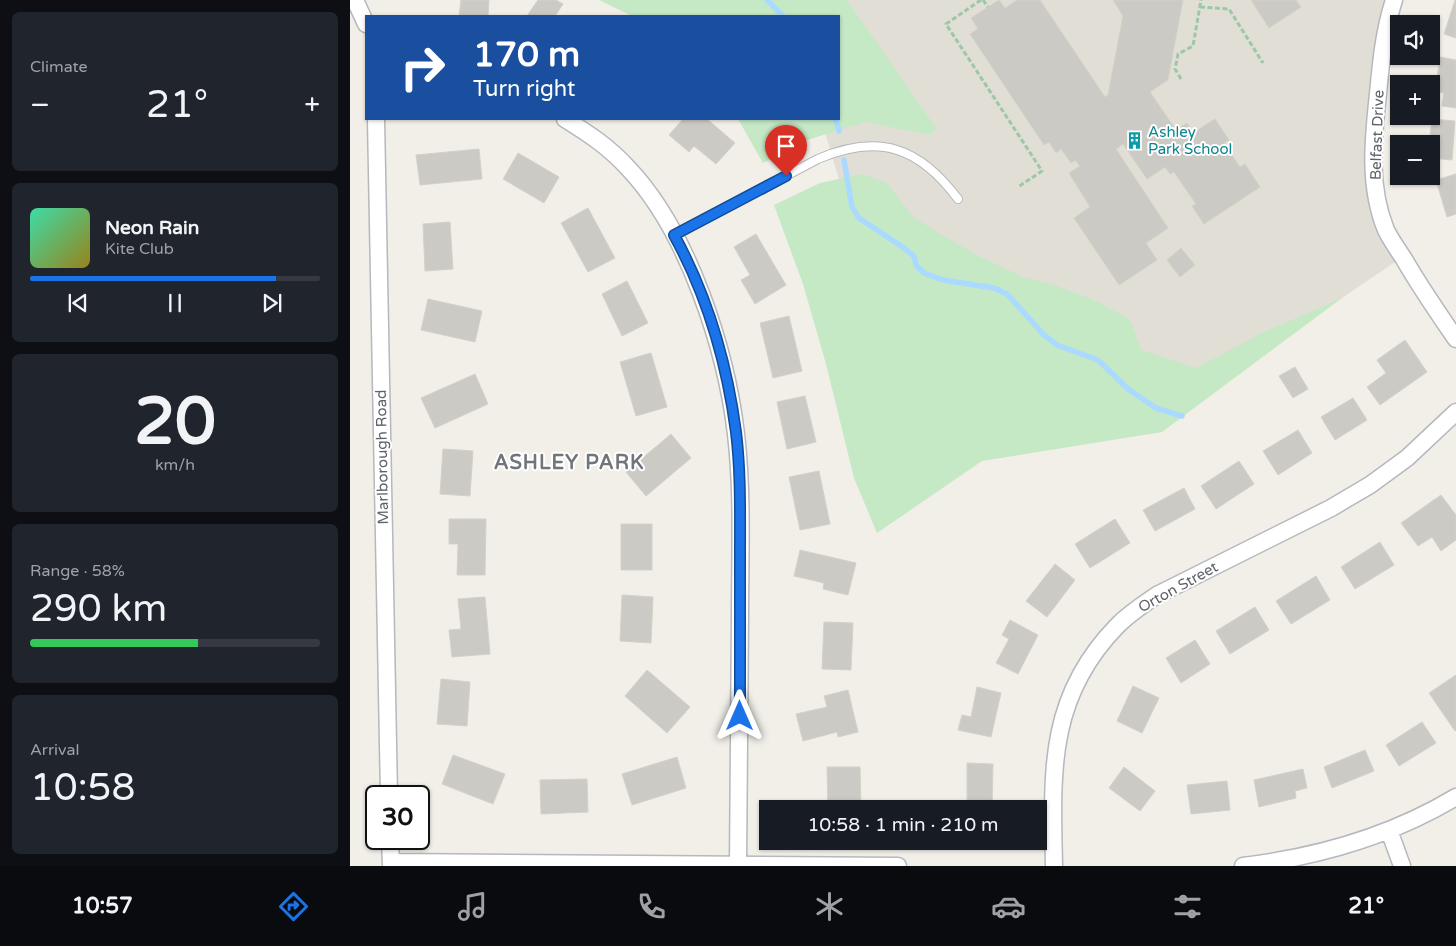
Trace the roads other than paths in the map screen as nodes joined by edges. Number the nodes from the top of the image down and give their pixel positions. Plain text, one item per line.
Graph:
1 (355, 0) edge
2 (1394, 0) edge
3 (365, 22) edge
4 (376, 120) edge
5 (567, 120) edge
6 (958, 199) dead end
7 (674, 235) junction
8 (1456, 339) edge
9 (1456, 412) edge
10 (389, 785) edge
11 (1456, 797) edge
12 (1389, 830) junction
13 (390, 850) edge
14 (391, 864) edge
15 (738, 865) edge
16 (898, 866) edge
17 (1054, 866) edge
18 (1243, 866) edge
19 (1402, 866) edge

1 - 3 street
2 - 8 street, Belfast Drive
4 - 10 street, Marlborough Road
5 - 7 street
6 - 7 lane
7 - 15 street
9 - 17 street, Orton Street
11 - 12 street
12 - 18 street
12 - 19 street
13 - 14 street
14 - 15 street
15 - 16 street

